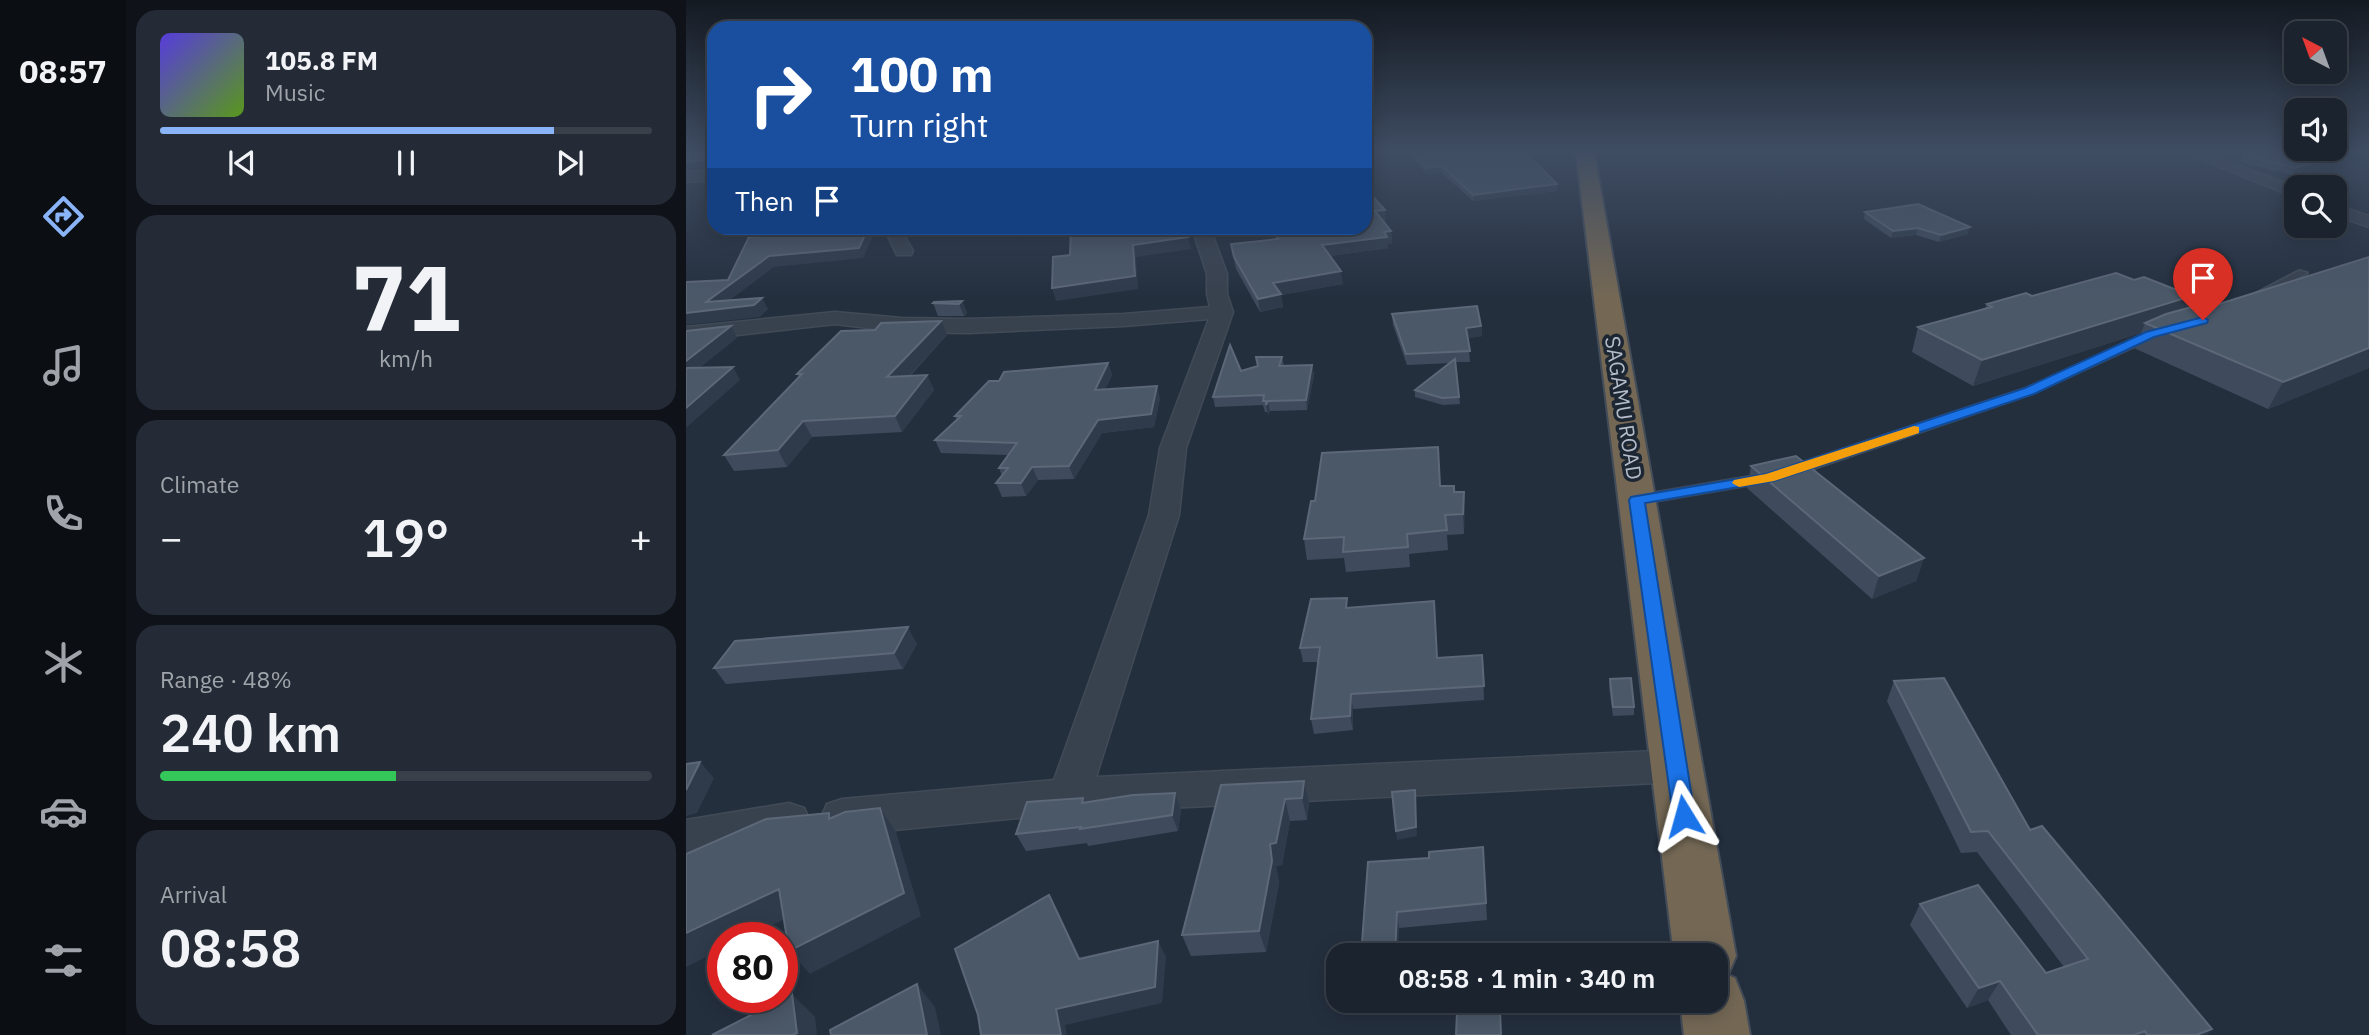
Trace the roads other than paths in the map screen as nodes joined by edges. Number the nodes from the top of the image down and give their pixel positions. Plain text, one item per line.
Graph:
1 (1592, 200) edge
2 (2347, 214) edge
3 (2369, 222) edge
4 (896, 235) edge
5 (1203, 235) edge
6 (904, 251) dead end
7 (2302, 273) dead end
8 (2244, 301) edge
9 (1222, 312) junction
10 (2163, 331) edge
11 (686, 334) edge
12 (1637, 500) junction
13 (1676, 766) junction
14 (1069, 796) junction
15 (686, 839) edge
16 (1703, 943) edge
17 (1714, 1013) edge
18 (1717, 1035) edge

1 - 12 highway, SAGAMU ROAD
2 - 3 street
4 - 6 street
5 - 9 street
7 - 8 lane
9 - 11 street
9 - 14 street
10 - 12 lane
12 - 13 highway, SAGAMU ROAD
13 - 14 street
13 - 16 highway, SAGAMU ROAD
14 - 15 street
17 - 18 highway

